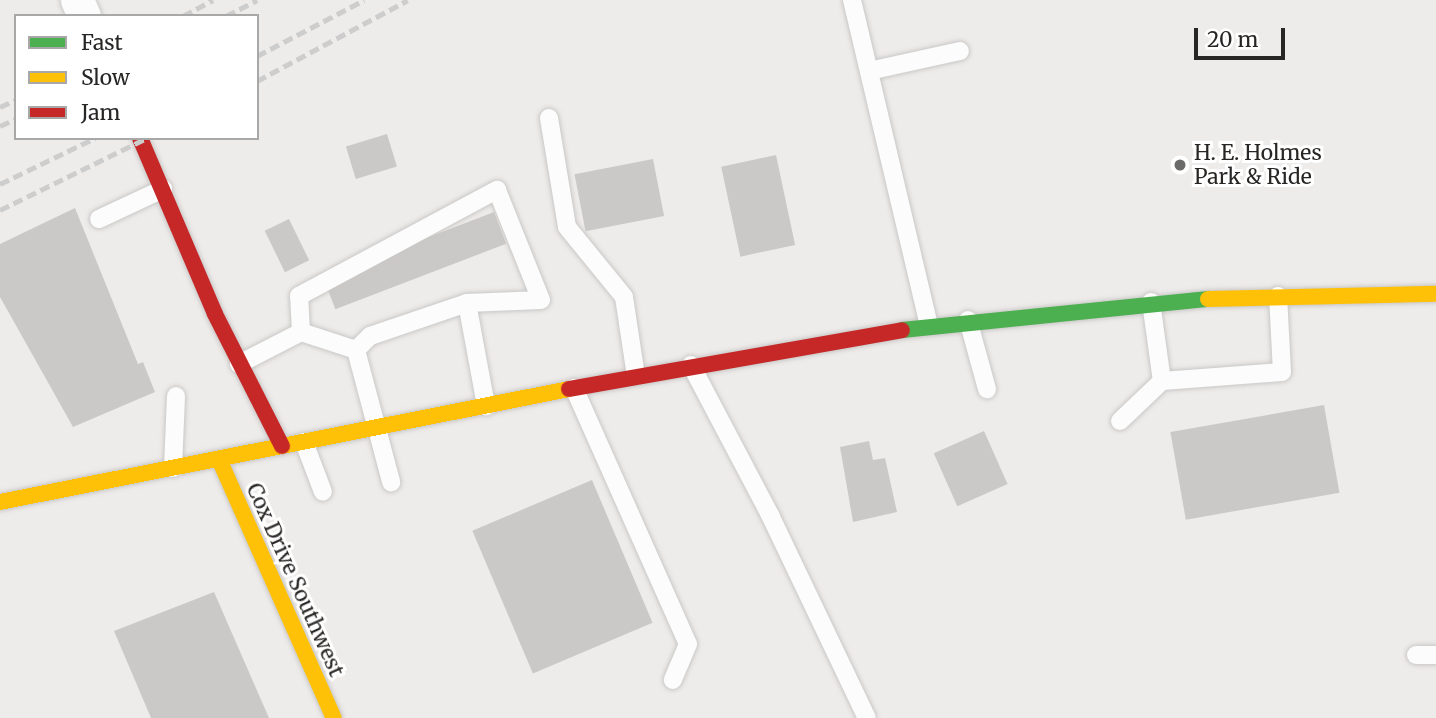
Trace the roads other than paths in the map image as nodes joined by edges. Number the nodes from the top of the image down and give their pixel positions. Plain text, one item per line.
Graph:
1 (852, 0) edge
2 (960, 51) dead end
3 (869, 71) junction
4 (550, 118) dead end
5 (141, 140) edge
6 (163, 190) junction
7 (99, 219) dead end
8 (1436, 294) edge
9 (1278, 296) junction
10 (1151, 302) junction
11 (467, 303) junction
12 (968, 320) junction
13 (929, 325) junction
14 (301, 332) junction
15 (356, 350) junction
16 (239, 364) junction
17 (691, 365) junction
18 (636, 376) junction
19 (1162, 381) junction
20 (574, 388) junction
21 (987, 390) dead end
22 (176, 396) dead end
23 (486, 406) junction
24 (1120, 421) dead end
25 (379, 427) junction
26 (304, 442) junction
27 (282, 446) junction
28 (219, 459) junction
29 (173, 468) junction
30 (391, 482) dead end
31 (323, 492) dead end
32 (0, 502) edge
33 (1416, 655) dead end
34 (1436, 655) edge
35 (673, 680) dead end
36 (334, 718) edge
37 (867, 718) edge

1 - 3 lane
2 - 3 lane
3 - 13 lane
4 - 18 lane
5 - 6 main road
6 - 7 lane
6 - 16 main road
8 - 9 main road
9 - 10 main road
9 - 19 lane
10 - 12 main road
10 - 19 lane
11 - 14 lane
11 - 15 lane
11 - 23 lane
12 - 13 main road
12 - 21 lane
13 - 17 main road
14 - 15 lane
14 - 16 lane
15 - 25 lane
16 - 27 main road
17 - 18 main road
17 - 37 lane
18 - 20 main road
19 - 24 lane
20 - 23 main road
20 - 35 lane
22 - 29 lane
23 - 25 main road
25 - 26 main road
25 - 30 lane
26 - 27 main road
26 - 31 lane
27 - 28 main road
28 - 29 main road
28 - 36 main road, Cox Drive Southwest
29 - 32 main road
33 - 34 lane

